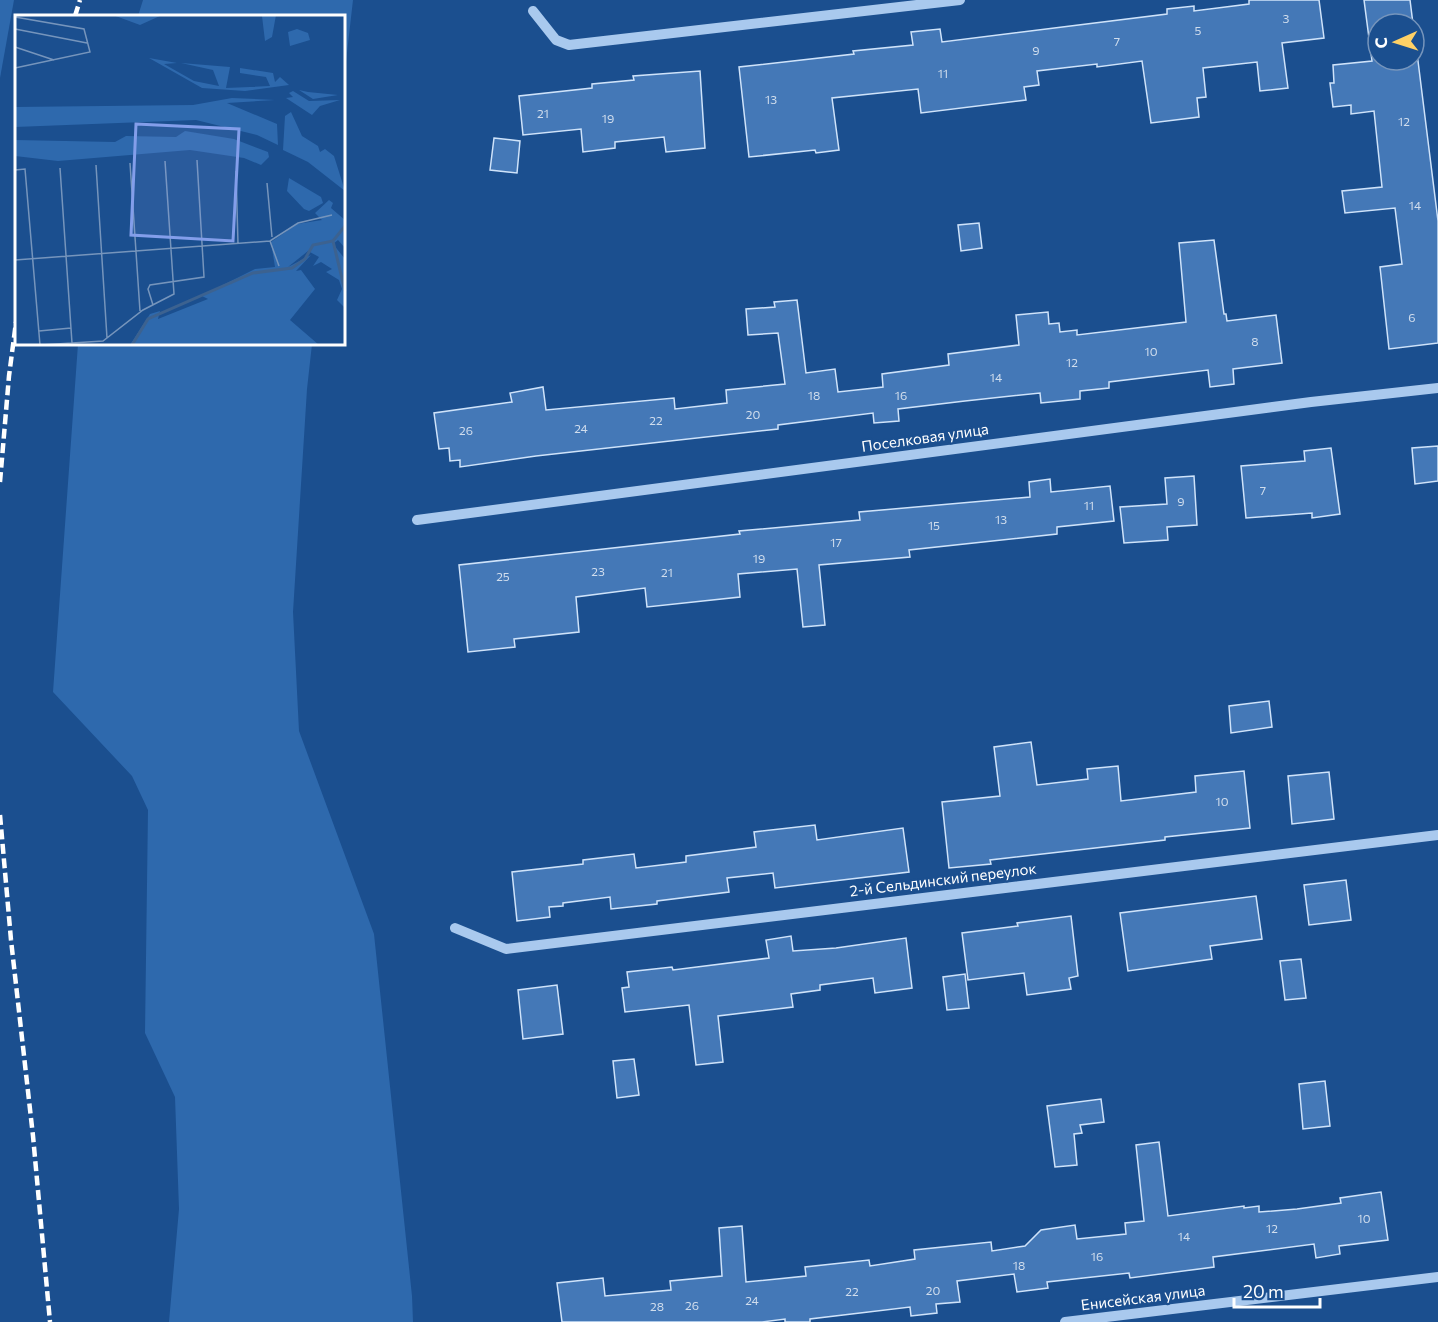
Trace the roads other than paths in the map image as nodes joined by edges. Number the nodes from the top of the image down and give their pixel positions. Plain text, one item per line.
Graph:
1 (960, 0) edge
2 (533, 11) dead end
3 (1438, 388) edge
4 (417, 520) dead end
5 (1438, 835) edge
6 (455, 928) dead end
7 (1438, 1277) edge
8 (1065, 1322) edge

1 - 2 street
3 - 4 street, Поселковая улица
5 - 6 street, 2-й Сельдинский переулок
7 - 8 street, Енисейская улица

